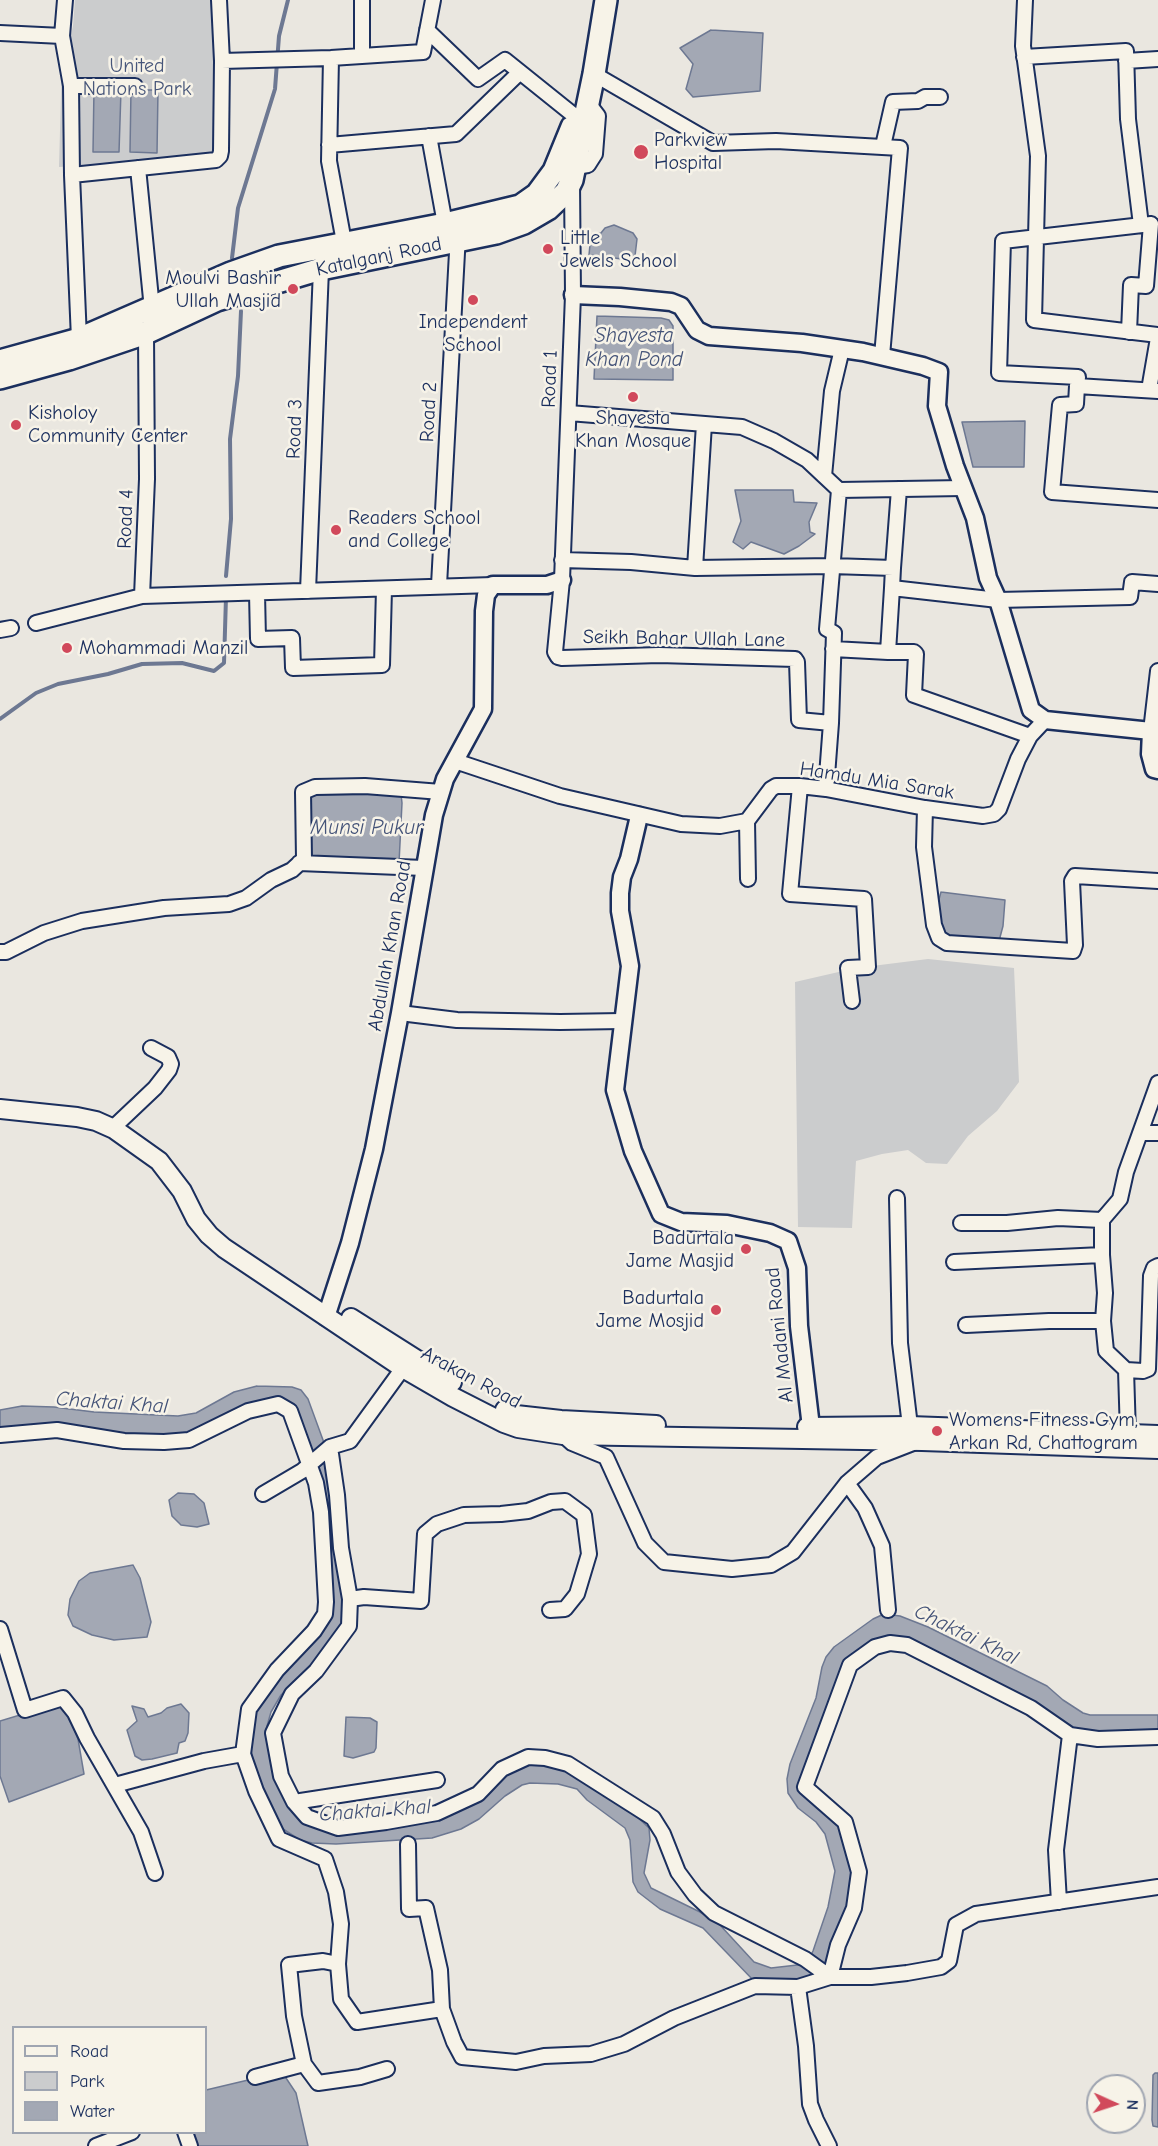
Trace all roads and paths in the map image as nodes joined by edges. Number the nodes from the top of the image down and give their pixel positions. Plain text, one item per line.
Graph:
1 (65, 0) edge
2 (219, 0) edge
3 (362, 0) edge
4 (433, 0) edge
5 (598, 0) edge
6 (606, 0) edge
7 (1025, 0) edge
8 (427, 30) junction
9 (0, 33) edge
10 (62, 36) junction
11 (362, 56) junction
12 (1024, 57) junction
13 (331, 58) junction
14 (1158, 58) edge
15 (222, 61) junction
16 (1126, 61) junction
17 (519, 73) junction
18 (594, 74) junction
19 (71, 86) junction
20 (135, 86) dead end
21 (940, 97) dead end
22 (582, 110) junction
23 (429, 136) junction
24 (329, 145) junction
25 (883, 146) junction
26 (138, 168) junction
27 (574, 173) junction
28 (72, 175) junction
29 (543, 201) junction
30 (1141, 225) junction
31 (454, 229) junction
32 (1036, 238) junction
33 (344, 242) junction
34 (1154, 245) edge
35 (321, 269) junction
36 (573, 295) junction
37 (152, 309) junction
38 (1130, 332) junction
39 (146, 333) junction
40 (1158, 336) edge
41 (79, 339) junction
42 (842, 349) junction
43 (882, 356) junction
44 (0, 361) edge
45 (0, 378) edge
46 (1077, 386) junction
47 (1153, 390) edge
48 (569, 413) junction
49 (704, 424) junction
50 (824, 476) junction
51 (963, 488) junction
52 (899, 489) junction
53 (838, 490) junction
54 (1158, 501) edge
55 (562, 560) junction
56 (832, 566) junction
57 (695, 568) junction
58 (893, 568) junction
59 (562, 580) junction
60 (1158, 584) edge
61 (439, 585) junction
62 (493, 585) junction
63 (892, 588) junction
64 (384, 589) junction
65 (309, 591) junction
66 (257, 593) junction
67 (142, 596) junction
68 (998, 600) junction
69 (36, 623) dead end
70 (833, 649) junction
71 (888, 652) junction
72 (1158, 671) edge
73 (1045, 720) junction
74 (831, 723) junction
75 (1151, 731) junction
76 (1030, 736) junction
77 (455, 762) junction
78 (1158, 770) edge
79 (800, 786) junction
80 (826, 789) junction
81 (441, 792) junction
82 (925, 808) junction
83 (639, 816) junction
84 (747, 821) junction
85 (299, 863) junction
86 (424, 868) junction
87 (748, 879) dead end
88 (1158, 881) edge
89 (0, 952) edge
90 (852, 1001) dead end
91 (400, 1013) junction
92 (622, 1021) junction
93 (151, 1048) dead end
94 (1158, 1083) edge
95 (0, 1105) edge
96 (0, 1110) edge
97 (117, 1124) junction
98 (1158, 1132) edge
99 (1140, 1133) junction
100 (897, 1198) dead end
101 (1102, 1220) junction
102 (961, 1223) dead end
103 (1102, 1255) junction
104 (954, 1262) dead end
105 (1158, 1266) edge
106 (328, 1311) junction
107 (1103, 1321) junction
108 (966, 1325) dead end
109 (403, 1368) junction
110 (1126, 1370) junction
111 (909, 1426) junction
112 (811, 1427) junction
113 (1128, 1434) junction
114 (0, 1435) edge
115 (563, 1435) junction
116 (1158, 1435) edge
117 (922, 1441) junction
118 (330, 1447) junction
119 (1158, 1449) edge
120 (310, 1464) junction
121 (847, 1483) junction
122 (263, 1494) dead end
123 (350, 1599) junction
124 (550, 1610) dead end
125 (888, 1610) dead end
126 (0, 1629) edge
127 (1071, 1735) junction
128 (1158, 1737) edge
129 (243, 1754) junction
130 (437, 1780) dead end
131 (116, 1785) junction
132 (294, 1802) junction
133 (408, 1844) dead end
134 (155, 1874) dead end
135 (1158, 1887) edge
136 (1059, 1902) junction
137 (338, 1964) junction
138 (828, 1976) junction
139 (798, 1987) junction
140 (442, 2009) junction
141 (304, 2064) junction
142 (387, 2069) dead end
143 (255, 2077) dead end
144 (129, 2134) edge
145 (96, 2146) edge
146 (829, 2146) edge

1 - 10 street
2 - 15 street
3 - 11 street
4 - 8 street
5 - 22 main road, Katalganj Road
6 - 18 main road, Katalganj Road
7 - 12 street
8 - 11 street
8 - 17 street
9 - 10 street
10 - 19 street
11 - 13 street
12 - 16 street
12 - 32 street
13 - 15 street
13 - 24 street
14 - 16 street
15 - 26 street
16 - 30 street
17 - 22 street
17 - 23 street
18 - 22 main road, Katalganj Road
18 - 25 street
19 - 20 street
19 - 28 street
21 - 25 street
22 - 27 main road, Katalganj Road
22 - 29 main road, Katalganj Road
23 - 24 street
23 - 31 street, Road 2
24 - 33 street
25 - 43 street
26 - 28 street
26 - 37 street
27 - 29 main road, Katalganj Road
27 - 36 street, Road 1
28 - 41 street
29 - 31 main road, Katalganj Road
30 - 32 street
30 - 34 street
31 - 33 main road, Katalganj Road
31 - 35 main road, Katalganj Road
31 - 61 street, Road 2
32 - 38 street
32 - 46 street
33 - 37 main road, Katalganj Road
34 - 38 street
35 - 39 main road, Katalganj Road
35 - 65 street, Road 3
36 - 42 street
36 - 48 street, Road 1
37 - 41 main road, Katalganj Road
38 - 40 street
39 - 45 main road, Katalganj Road
39 - 67 street, Road 4
40 - 47 street
41 - 44 main road, Katalganj Road
42 - 43 street
42 - 50 street
43 - 51 street
46 - 47 street
46 - 54 street
48 - 49 street
48 - 55 street, Road 1
49 - 50 street
49 - 57 street
50 - 53 street
51 - 52 street
51 - 68 street
52 - 53 street
52 - 58 street
53 - 56 street
55 - 57 street
55 - 59 street, Road 1
56 - 57 street
56 - 58 street
56 - 70 street
58 - 63 street
59 - 62 street
59 - 74 street, Seikh Bahar Ullah Lane
60 - 68 street
61 - 62 street
61 - 64 street
62 - 77 street, Abdullah Khan Road
63 - 68 street
63 - 71 street
64 - 65 street
64 - 66 street
65 - 66 street
66 - 67 street
67 - 69 street
68 - 73 street
70 - 71 street
70 - 74 street
71 - 76 street
72 - 75 street
73 - 75 street
73 - 76 street, Hamdu Mia Sarak
74 - 80 street
75 - 78 street
76 - 82 street, Hamdu Mia Sarak
77 - 81 street, Abdullah Khan Road
77 - 83 street
79 - 80 street, Hamdu Mia Sarak
79 - 84 street, Hamdu Mia Sarak
79 - 90 street
80 - 82 street, Hamdu Mia Sarak
81 - 85 street
81 - 86 street, Abdullah Khan Road
82 - 88 street
83 - 84 street
83 - 92 street, Al Madani Road
84 - 87 street
85 - 86 street
85 - 89 street
86 - 91 street, Abdullah Khan Road
91 - 92 street
91 - 106 street, Abdullah Khan Road
92 - 112 street, Al Madani Road
93 - 97 street
94 - 99 street
95 - 97 main road, Arakan Road
96 - 106 main road, Arakan Road
97 - 106 main road, Arakan Road
98 - 99 street
99 - 101 street
100 - 111 street
101 - 102 street
101 - 103 street
103 - 104 street
103 - 107 street
105 - 110 street
106 - 109 main road, Arakan Road
106 - 112 main road, Arakan Road
107 - 108 street
107 - 110 street
109 - 115 main road, Arakan Road
109 - 118 street
110 - 113 street
111 - 112 main road, Arakan Road
111 - 113 main road, Arakan Road
113 - 116 main road, Arakan Road
114 - 120 street
115 - 117 main road, Arakan Road
115 - 121 street
117 - 119 main road, Arakan Road
117 - 121 street
118 - 120 street
118 - 123 street
120 - 122 street
120 - 129 street
121 - 125 street
123 - 124 street
123 - 132 street
126 - 131 street
127 - 128 street
127 - 136 street
127 - 138 street
129 - 131 street
129 - 137 street
130 - 132 street
131 - 134 street
132 - 138 street
133 - 140 street
135 - 136 street
136 - 138 street
137 - 140 street
137 - 141 street
138 - 139 street
139 - 140 street
139 - 146 street
141 - 142 street
141 - 143 street
144 - 145 street

